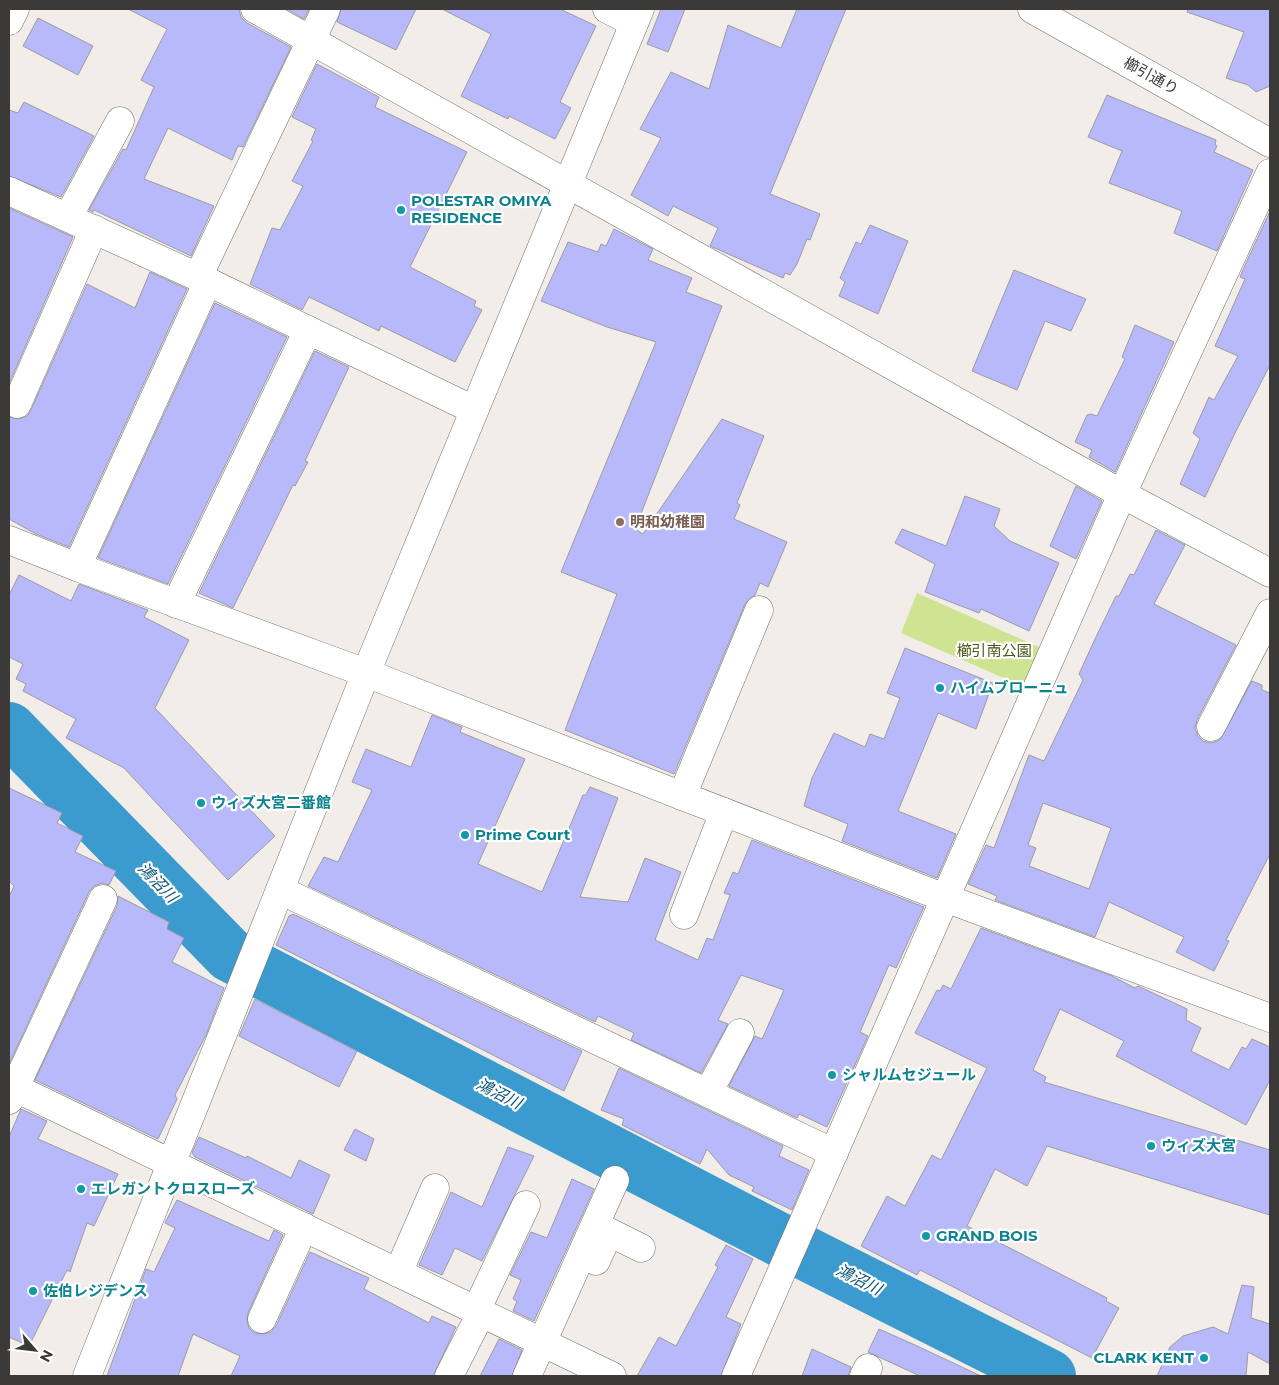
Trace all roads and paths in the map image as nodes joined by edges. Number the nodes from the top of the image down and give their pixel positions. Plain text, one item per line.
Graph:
1 (14, 9) edge
2 (255, 9) edge
3 (326, 9) edge
4 (607, 9) edge
5 (1032, 9) edge
6 (637, 16) edge
7 (9, 21) edge
8 (311, 39) junction
9 (120, 122) dead end
10 (1270, 143) edge
11 (1270, 173) edge
12 (568, 182) junction
13 (9, 191) edge
14 (68, 217) junction
15 (94, 229) junction
16 (203, 279) junction
17 (308, 330) junction
18 (17, 404) dead end
19 (474, 410) junction
20 (1122, 494) junction
21 (9, 540) edge
22 (77, 567) junction
23 (1270, 573) edge
24 (176, 604) junction
25 (760, 610) dead end
26 (1270, 612) edge
27 (366, 673) junction
28 (1211, 727) dead end
29 (682, 796) junction
30 (724, 812) junction
31 (280, 890) junction
32 (945, 898) junction
33 (103, 899) dead end
34 (684, 915) dead end
35 (1270, 1018) edge
36 (740, 1033) dead end
37 (11, 1091) edge
38 (708, 1093) junction
39 (834, 1153) junction
40 (172, 1163) junction
41 (615, 1180) dead end
42 (435, 1188) dead end
43 (526, 1205) dead end
44 (304, 1227) junction
45 (641, 1248) dead end
46 (398, 1273) junction
47 (478, 1312) junction
48 (262, 1319) dead end
49 (549, 1346) junction
50 (87, 1376) edge
51 (449, 1376) edge
52 (528, 1376) edge
53 (612, 1376) edge
54 (736, 1376) edge

1 - 7 street
2 - 8 street
3 - 8 street
4 - 6 street
5 - 10 street, 櫛引通り
6 - 12 street
8 - 12 street
8 - 16 street
9 - 14 street
11 - 20 street
12 - 19 street
12 - 20 street
13 - 14 street
14 - 15 street
15 - 16 street
15 - 18 street
16 - 17 street
16 - 22 street
17 - 19 street
17 - 24 street
19 - 27 street
20 - 23 street
20 - 32 street
21 - 22 street
22 - 24 street
24 - 27 street
25 - 29 street
26 - 28 street
27 - 29 street
27 - 31 street
29 - 30 street
30 - 32 street
30 - 34 street
31 - 38 street
31 - 40 street
32 - 35 street
32 - 39 street
33 - 37 street
36 - 38 street
37 - 40 street
38 - 39 street
39 - 54 street
40 - 44 street
40 - 50 street
41 - 49 street
42 - 46 street
43 - 47 street
44 - 46 street
44 - 48 street
45 - 49 street
46 - 47 street
47 - 49 street
47 - 51 street
49 - 52 street
49 - 53 street

